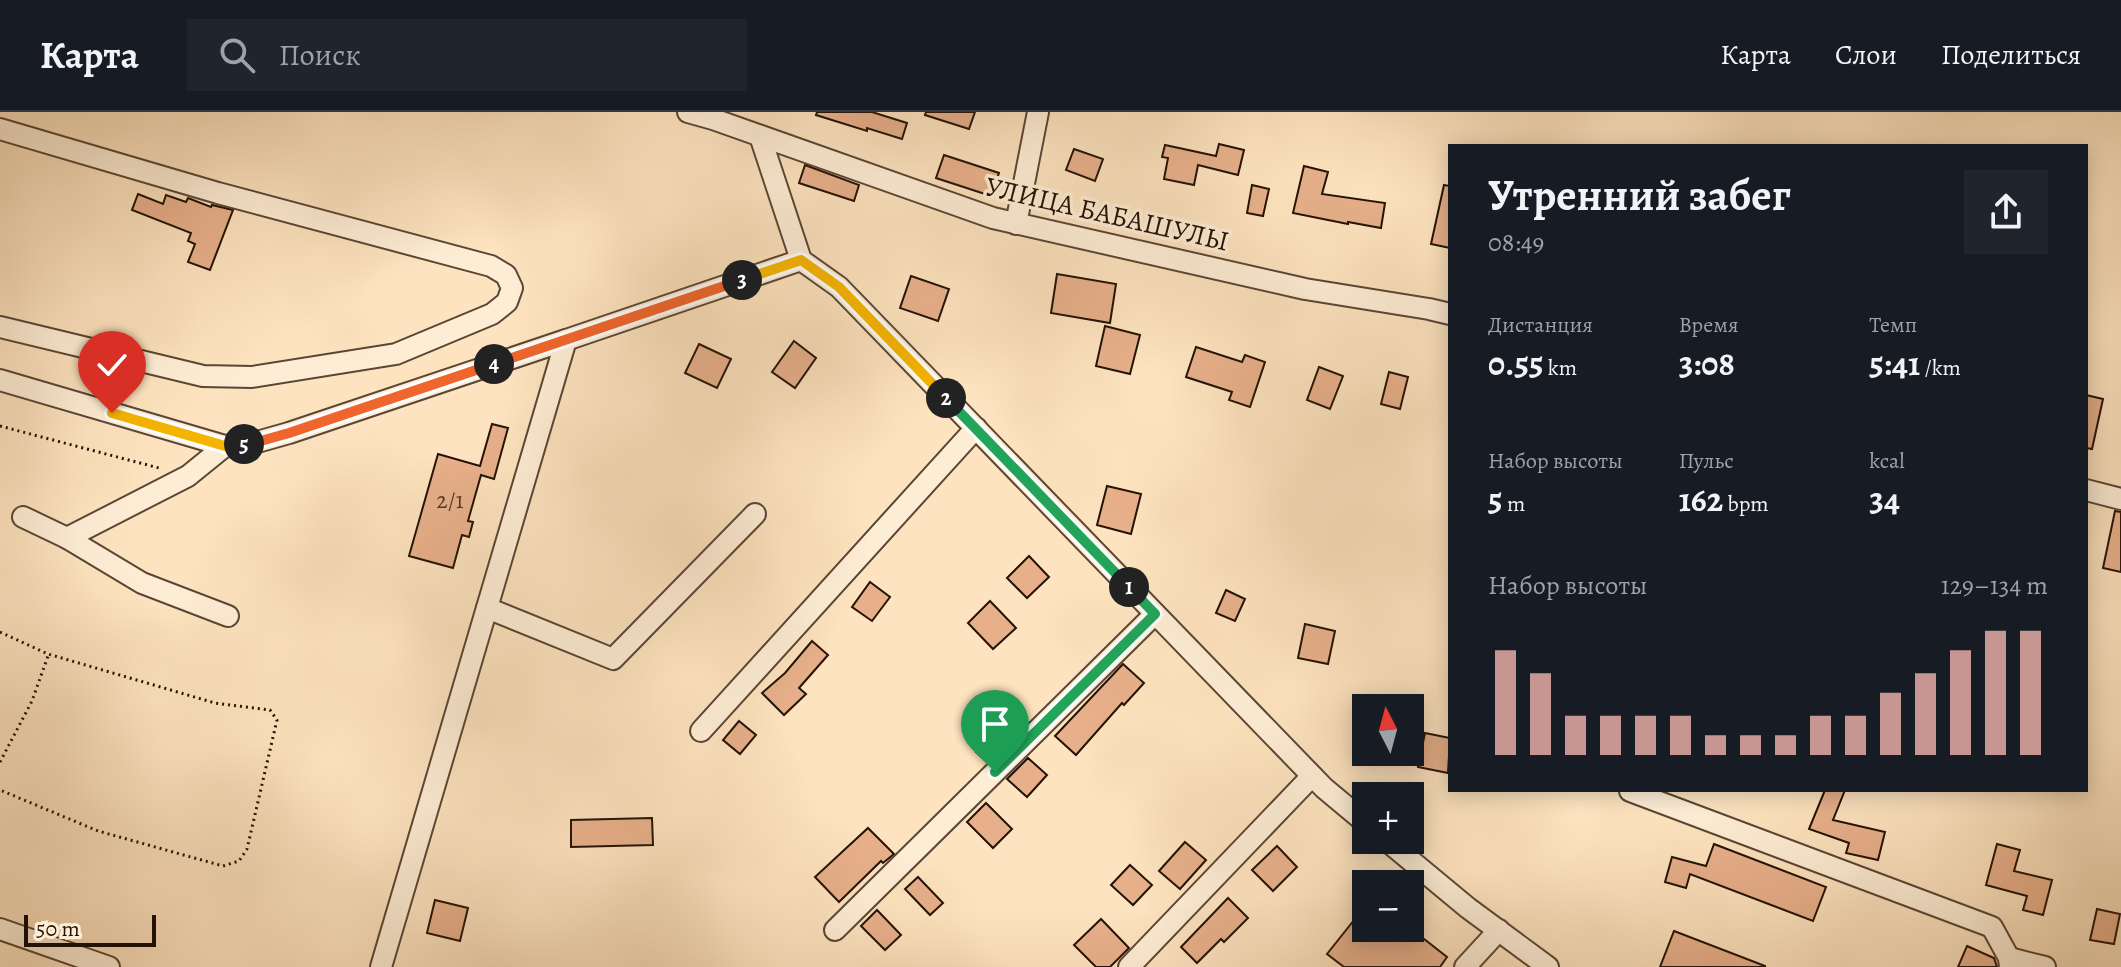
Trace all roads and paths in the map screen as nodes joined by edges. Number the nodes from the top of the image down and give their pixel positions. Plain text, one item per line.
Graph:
1 (688, 112) edge
2 (726, 112) edge
3 (1038, 112) edge
4 (0, 129) edge
5 (760, 136) junction
6 (1016, 224) junction
7 (801, 260) junction
8 (1448, 314) edge
9 (0, 327) edge
10 (566, 340) junction
11 (0, 380) edge
12 (0, 426) edge
13 (976, 428) junction
14 (225, 446) junction
15 (159, 468) dead end
16 (2088, 491) edge
17 (2121, 499) edge
18 (755, 514) dead end
19 (23, 517) dead end
20 (67, 538) junction
21 (487, 608) junction
22 (1155, 614) junction
23 (228, 616) dead end
24 (0, 632) edge
25 (48, 654) junction
26 (701, 731) dead end
27 (0, 762) edge
28 (1312, 776) junction
29 (0, 790) edge
30 (1633, 792) edge
31 (1352, 811) edge
32 (1403, 854) edge
33 (0, 929) edge
34 (835, 930) dead end
35 (1499, 930) junction
36 (2010, 963) edge
37 (386, 966) edge
38 (109, 967) edge
39 (1129, 967) edge
40 (1465, 967) edge
41 (1548, 967) edge
42 (2045, 967) edge

1 - 5 street
2 - 5 street
3 - 6 street
4 - 9 street
5 - 6 street, УЛИЦА БАБАШУЛЫ
5 - 7 street
6 - 8 street, УЛИЦА БАБАШУЛЫ
7 - 10 street
7 - 13 street
10 - 14 street
10 - 21 street
11 - 14 street
12 - 15 path
13 - 22 street
13 - 26 street
14 - 20 street
16 - 17 street
18 - 21 street
19 - 20 street
20 - 23 street
21 - 37 street
22 - 28 street
22 - 34 street
24 - 25 path
25 - 27 path
25 - 29 path
28 - 31 street
28 - 39 street
30 - 36 street
32 - 35 street
33 - 38 street
35 - 40 street
35 - 41 street
36 - 42 street

